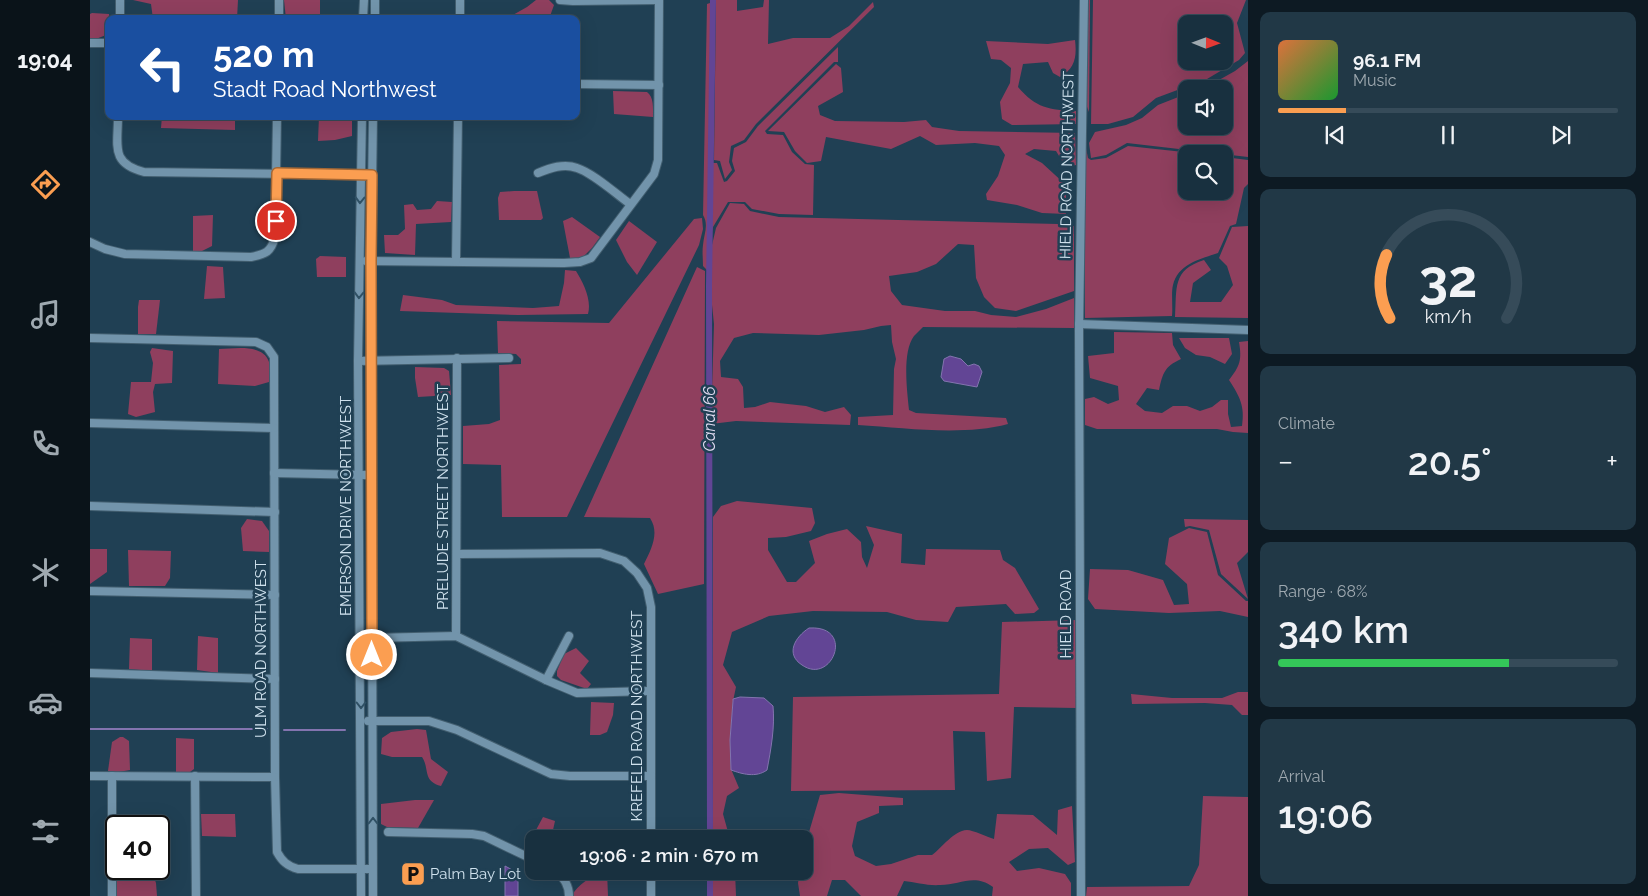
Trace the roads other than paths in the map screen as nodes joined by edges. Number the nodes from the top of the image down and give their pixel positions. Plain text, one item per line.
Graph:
1 (120, 0) edge
2 (280, 0) edge
3 (364, 0) edge
4 (375, 0) edge
5 (460, 0) edge
6 (560, 0) edge
7 (659, 0) edge
8 (1084, 0) edge
9 (120, 15) edge
10 (279, 15) edge
11 (363, 15) edge
12 (375, 15) edge
13 (460, 15) edge
14 (90, 43) edge
15 (105, 44) edge
16 (580, 84) edge
17 (659, 85) junction
18 (118, 120) edge
19 (278, 120) edge
20 (362, 120) edge
21 (373, 120) edge
22 (458, 120) edge
23 (277, 173) junction
24 (538, 173) dead end
25 (361, 174) junction
26 (372, 175) junction
27 (630, 204) junction
28 (90, 242) edge
29 (360, 261) junction
30 (371, 261) junction
31 (456, 261) junction
32 (1079, 328) junction
33 (1248, 330) edge
34 (90, 338) edge
35 (457, 358) junction
36 (509, 358) dead end
37 (358, 361) junction
38 (371, 361) junction
39 (90, 422) edge
40 (274, 428) junction
41 (274, 473) junction
42 (360, 475) junction
43 (371, 475) junction
44 (90, 506) edge
45 (275, 512) junction
46 (457, 554) junction
47 (90, 591) edge
48 (275, 595) junction
49 (456, 636) junction
50 (569, 636) dead end
51 (372, 638) junction
52 (90, 673) edge
53 (275, 679) junction
54 (546, 680) junction
55 (650, 691) junction
56 (361, 721) junction
57 (372, 721) junction
58 (90, 776) edge
59 (112, 776) junction
60 (196, 776) junction
61 (275, 776) junction
62 (651, 776) junction
63 (651, 830) edge
64 (388, 832) dead end
65 (525, 856) edge
66 (362, 869) junction
67 (372, 870) junction
68 (565, 880) edge
69 (651, 880) edge
70 (112, 896) edge
71 (196, 896) edge
72 (362, 896) edge
73 (373, 896) edge
74 (569, 896) edge
75 (651, 896) edge
76 (1081, 896) edge

1 - 9 street
2 - 10 street
3 - 11 street
4 - 12 street
5 - 13 street
6 - 7 street
7 - 17 street
8 - 32 street, HIELD ROAD NORTHWEST
14 - 15 street
16 - 17 street
17 - 27 street
18 - 23 street
19 - 23 street
20 - 25 street, EMERSON DRIVE NORTHWEST
21 - 26 street, EMERSON DRIVE NORTHWEST
22 - 31 street
23 - 25 street
23 - 28 street
24 - 27 street
25 - 26 street
25 -> 29 street, EMERSON DRIVE NORTHWEST
26 - 30 street, EMERSON DRIVE NORTHWEST
27 - 31 street
29 - 30 street
29 -> 37 street, EMERSON DRIVE NORTHWEST
30 - 31 street
30 - 38 street, EMERSON DRIVE NORTHWEST
32 - 33 street
32 - 76 street, HIELD ROAD
34 - 40 street, ULM ROAD NORTHWEST
35 - 36 street
35 - 38 street
35 - 46 street, PRELUDE STREET NORTHWEST
37 - 38 street
37 - 42 street, EMERSON DRIVE NORTHWEST
38 - 43 street, EMERSON DRIVE NORTHWEST
39 - 40 street
40 - 41 street, ULM ROAD NORTHWEST
41 - 42 street
41 - 45 street, ULM ROAD NORTHWEST
42 - 43 street
42 -> 56 street, EMERSON DRIVE NORTHWEST
43 - 51 street, EMERSON DRIVE NORTHWEST
44 - 45 street
45 - 48 street, ULM ROAD NORTHWEST
46 - 49 street, PRELUDE STREET NORTHWEST
46 - 55 street, KREFELD ROAD NORTHWEST
47 - 48 street
48 - 53 street, ULM ROAD NORTHWEST
49 - 51 street
49 - 54 street
50 - 54 street
51 - 57 street, EMERSON DRIVE NORTHWEST
52 - 53 street
53 - 61 street, ULM ROAD NORTHWEST
54 - 55 street
55 - 62 street, KREFELD ROAD NORTHWEST
56 - 57 street
56 - 66 street, EMERSON DRIVE NORTHWEST
57 - 62 street
67 -> 57 street, EMERSON DRIVE NORTHWEST
58 - 59 street
59 - 60 street
59 - 70 street
60 - 61 street
60 - 71 street
61 - 66 street, ULM ROAD NORTHWEST
62 - 63 street, KREFELD ROAD NORTHWEST
64 - 65 street
66 - 67 street, ULM ROAD NORTHWEST
66 - 72 street, EMERSON DRIVE NORTHWEST
67 - 73 street, EMERSON DRIVE NORTHWEST
68 - 74 street
69 - 75 street

